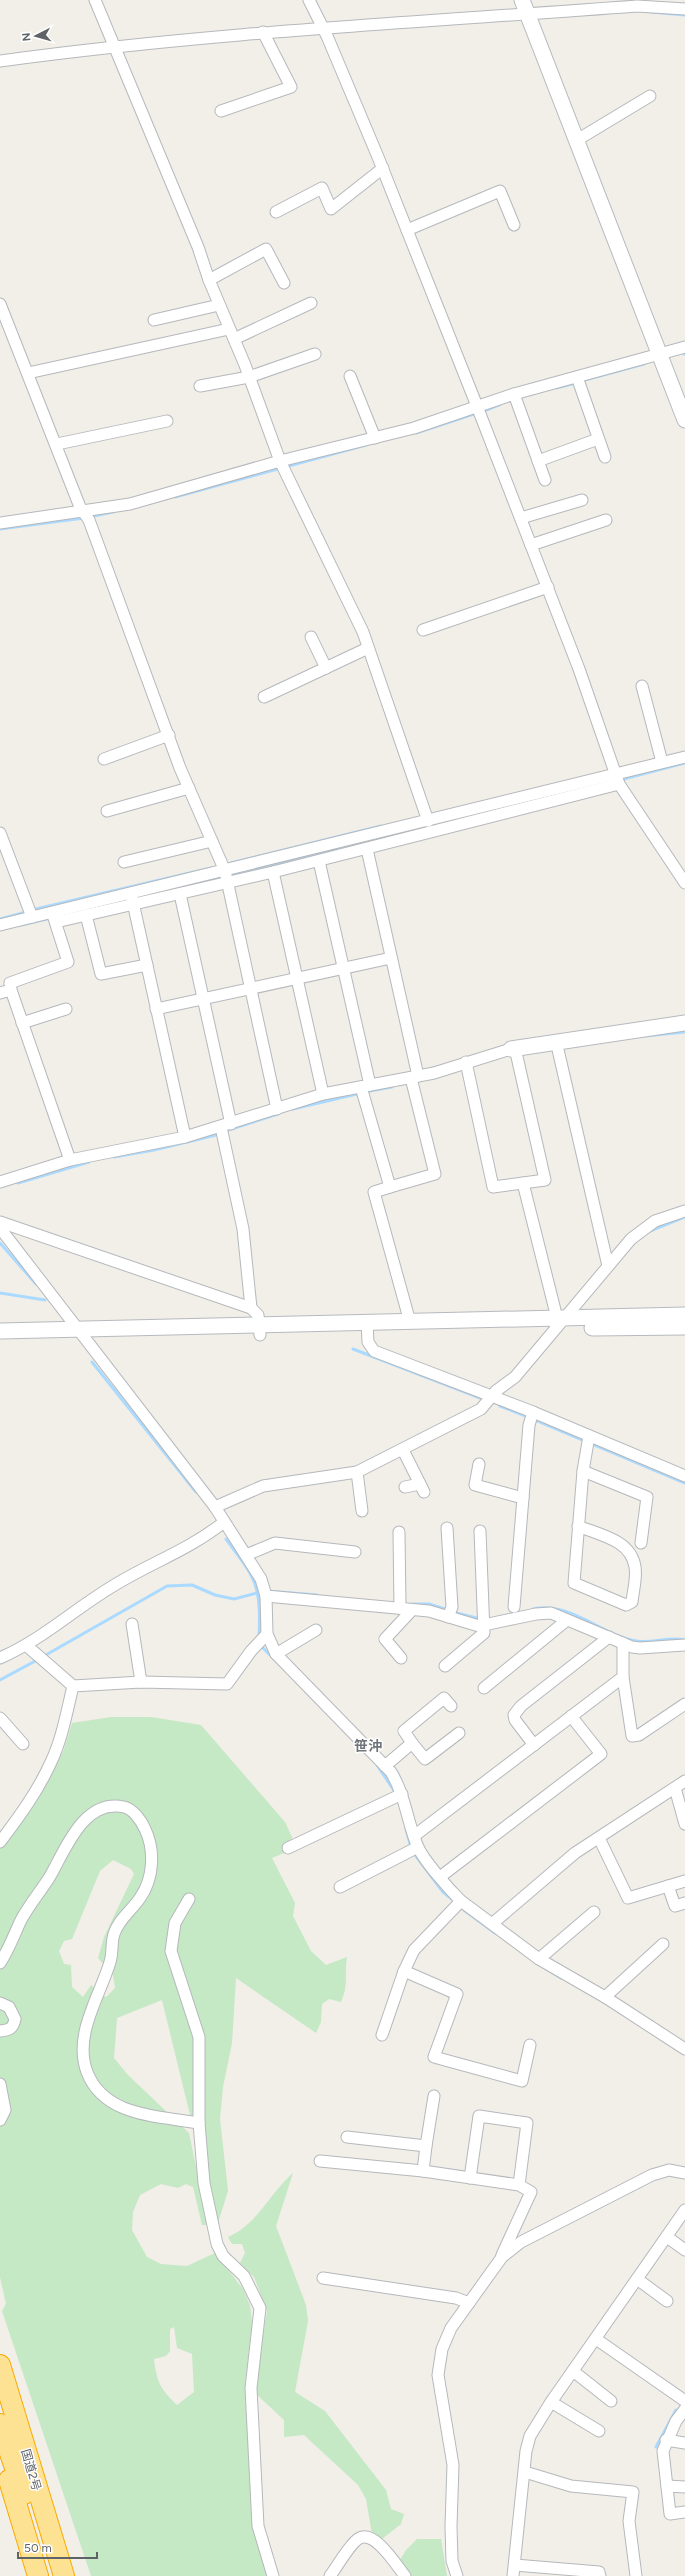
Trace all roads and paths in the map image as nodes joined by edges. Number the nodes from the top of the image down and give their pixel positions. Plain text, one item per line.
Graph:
1 (95, 0) edge
2 (309, 0) edge
3 (525, 7) edge
4 (685, 9) edge
5 (325, 31) junction
6 (264, 36) junction
7 (117, 50) junction
8 (0, 61) edge
9 (650, 96) dead end
10 (221, 111) dead end
11 (577, 140) junction
12 (383, 168) junction
13 (276, 212) dead end
14 (514, 225) dead end
15 (407, 230) junction
16 (209, 280) junction
17 (284, 283) dead end
18 (311, 303) dead end
19 (0, 304) edge
20 (219, 305) junction
21 (154, 320) dead end
22 (229, 329) junction
23 (234, 339) junction
24 (685, 347) edge
25 (659, 353) junction
26 (315, 354) dead end
27 (28, 373) junction
28 (350, 376) dead end
29 (249, 377) junction
30 (578, 381) junction
31 (200, 386) dead end
32 (515, 397) junction
33 (477, 406) junction
34 (167, 420) dead end
35 (685, 420) edge
36 (375, 438) junction
37 (598, 439) junction
38 (57, 444) junction
39 (605, 457) dead end
40 (538, 461) junction
41 (282, 465) junction
42 (545, 480) dead end
43 (582, 500) dead end
44 (87, 516) junction
45 (521, 518) junction
46 (606, 520) dead end
47 (0, 523) edge
48 (531, 545) junction
49 (548, 587) junction
50 (423, 630) dead end
51 (311, 637) dead end
52 (368, 648) junction
53 (326, 668) junction
54 (642, 686) dead end
55 (264, 697) dead end
56 (169, 735) junction
57 (685, 756) edge
58 (104, 759) dead end
59 (662, 762) junction
60 (618, 780) junction
61 (189, 788) junction
62 (107, 811) dead end
63 (428, 821) junction
64 (0, 833) edge
65 (212, 841) junction
66 (367, 849) junction
67 (319, 861) junction
68 (124, 862) dead end
69 (273, 872) junction
70 (226, 877) junction
71 (685, 883) edge
72 (180, 894) junction
73 (132, 899) junction
74 (86, 915) junction
75 (32, 916) junction
76 (54, 917) junction
77 (0, 925) edge
78 (391, 958) junction
79 (147, 965) junction
80 (344, 968) junction
81 (297, 978) junction
82 (250, 989) junction
83 (5, 992) edge
84 (204, 999) junction
85 (66, 1009) dead end
86 (156, 1009) junction
87 (22, 1023) junction
88 (685, 1023) edge
89 (556, 1041) junction
90 (513, 1049) junction
91 (466, 1062) junction
92 (414, 1077) junction
93 (365, 1086) junction
94 (323, 1094) junction
95 (277, 1109) junction
96 (226, 1125) junction
97 (185, 1137) junction
98 (70, 1160) junction
99 (0, 1182) edge
100 (524, 1183) junction
101 (390, 1186) junction
102 (685, 1211) edge
103 (0, 1222) edge
104 (0, 1228) edge
105 (608, 1266) junction
106 (251, 1308) junction
107 (685, 1315) edge
108 (410, 1322) junction
109 (558, 1322) junction
110 (685, 1327) edge
111 (368, 1328) junction
112 (260, 1330) junction
113 (0, 1331) edge
114 (82, 1334) junction
115 (0, 1340) edge
116 (493, 1397) junction
117 (532, 1416) junction
118 (588, 1440) junction
119 (403, 1450) junction
120 (479, 1464) dead end
121 (583, 1471) junction
122 (357, 1472) junction
123 (685, 1476) edge
124 (405, 1488) dead end
125 (523, 1498) junction
126 (215, 1507) junction
127 (362, 1511) dead end
128 (224, 1522) junction
129 (578, 1526) junction
130 (447, 1528) dead end
131 (480, 1531) dead end
132 (399, 1532) dead end
133 (641, 1543) dead end
134 (355, 1552) dead end
135 (246, 1555) junction
136 (265, 1592) junction
137 (400, 1605) junction
138 (514, 1607) dead end
139 (412, 1610) junction
140 (450, 1613) junction
141 (567, 1620) junction
142 (484, 1621) junction
143 (132, 1624) dead end
144 (316, 1630) dead end
145 (267, 1634) junction
146 (609, 1637) junction
147 (623, 1643) junction
148 (685, 1645) edge
149 (27, 1646) junction
150 (276, 1654) junction
151 (0, 1658) edge
152 (401, 1658) dead end
153 (445, 1666) dead end
154 (623, 1677) junction
155 (141, 1682) junction
156 (73, 1686) junction
157 (484, 1688) dead end
158 (685, 1704) edge
159 (451, 1706) dead end
160 (571, 1716) junction
161 (0, 1718) edge
162 (460, 1733) dead end
163 (412, 1743) junction
164 (23, 1744) dead end
165 (534, 1745) junction
166 (385, 1766) junction
167 (685, 1781) edge
168 (675, 1788) junction
169 (399, 1795) junction
170 (685, 1824) edge
171 (414, 1836) junction
172 (599, 1838) junction
173 (0, 1842) edge
174 (288, 1848) dead end
175 (414, 1849) junction
176 (440, 1877) junction
177 (685, 1881) edge
178 (340, 1886) dead end
179 (668, 1886) junction
180 (189, 1898) dead end
181 (685, 1903) edge
182 (458, 1904) junction
183 (594, 1912) dead end
184 (492, 1924) junction
185 (663, 1944) dead end
186 (539, 1959) junction
187 (0, 1963) edge
188 (404, 1970) junction
189 (605, 1997) junction
190 (0, 2003) edge
191 (0, 2030) edge
192 (382, 2035) dead end
193 (530, 2045) dead end
194 (685, 2049) edge
195 (0, 2084) edge
196 (434, 2096) dead end
197 (0, 2120) edge
198 (199, 2123) junction
199 (346, 2137) dead end
200 (426, 2146) junction
201 (320, 2161) dead end
202 (423, 2172) junction
203 (685, 2173) edge
204 (470, 2178) junction
205 (519, 2185) junction
206 (685, 2210) edge
207 (667, 2237) junction
208 (685, 2250) edge
209 (502, 2257) junction
210 (323, 2278) dead end
211 (637, 2279) junction
212 (667, 2301) dead end
213 (469, 2303) junction
214 (596, 2339) junction
215 (0, 2365) edge
216 (573, 2371) junction
217 (611, 2401) dead end
218 (685, 2401) edge
219 (551, 2402) junction
220 (683, 2414) edge
221 (9, 2424) edge
222 (599, 2431) dead end
223 (666, 2440) junction
224 (685, 2443) edge
225 (0, 2449) edge
226 (525, 2472) junction
227 (667, 2486) junction
228 (685, 2487) edge
229 (685, 2512) edge
230 (514, 2571) edge
231 (548, 2572) edge
232 (38, 2576) edge
233 (50, 2576) edge
234 (64, 2576) edge
235 (76, 2576) edge
236 (273, 2576) edge
237 (330, 2576) edge
238 (405, 2576) edge
239 (457, 2576) edge
240 (600, 2576) edge
241 (636, 2576) edge

1 - 7 street
2 - 5 street
3 - 4 street
3 - 5 street
3 - 11 street
5 - 6 street
5 - 12 street
6 - 7 street
6 - 10 street
7 - 8 street
7 - 16 street
9 - 11 street
11 - 25 street
12 - 13 street
12 - 15 street
14 - 15 street
15 - 33 street
16 - 17 street
16 - 20 street
18 - 23 street
19 - 27 street
20 - 21 street
20 - 22 street
22 - 23 street
22 - 27 street
23 - 29 street
24 - 25 street
25 - 30 street
25 - 35 street
26 - 29 street
27 - 38 street
28 - 36 street
29 - 31 street
29 - 41 street
30 - 32 street
30 - 37 street
32 - 33 street
32 - 40 street
33 - 36 street
33 - 45 street
34 - 38 street
36 - 41 street
37 - 39 street
37 - 40 street
38 - 44 street
40 - 42 street
41 - 44 street
41 - 52 street
43 - 45 street
44 - 47 street
44 - 56 street
45 - 48 street
46 - 48 street
48 - 49 street
49 - 50 street
49 - 60 street
51 - 53 street
52 - 53 street
52 - 63 street
53 - 55 street
54 - 59 street
56 - 58 street
56 - 61 street
57 - 59 street
59 - 60 street
60 - 63 street
60 - 66 street
60 - 71 street
61 - 62 street
61 - 65 street
63 - 70 street
64 - 75 street
65 - 68 street
65 - 70 street
66 - 67 street
66 - 78 street
67 - 69 street
67 - 80 street
69 - 70 street
69 - 81 street
70 - 72 street
70 - 73 street
70 - 82 street
72 - 73 street
72 - 84 street
73 - 74 street
73 - 76 street
73 - 79 street
74 - 76 street
74 - 79 street
75 - 76 street
75 - 77 street
76 - 83 street
78 - 80 street
78 - 92 street
79 - 86 street
80 - 81 street
80 - 93 street
81 - 82 street
81 - 94 street
82 - 84 street
82 - 95 street
83 - 87 street
84 - 86 street
84 - 96 street
85 - 87 street
86 - 97 street
87 - 98 street
88 - 89 street
89 - 90 street
89 - 105 street
90 - 91 street
90 - 100 street
91 - 92 street
91 - 100 street
92 - 93 street
92 - 101 street
93 - 94 street
93 - 101 street
94 - 95 street
95 - 96 street
96 - 97 street
96 - 106 street
97 - 98 street
98 - 99 street
100 - 109 street
101 - 108 street
102 - 105 street
103 - 106 street
104 - 114 street
105 - 109 street
106 - 112 street
107 - 109 street
108 - 109 street
108 - 111 street
109 - 110 street
109 - 111 street
109 - 116 street
111 - 112 street
111 - 116 street
112 - 114 street
113 - 114 street
114 - 115 street
114 - 126 street
116 - 117 street
116 - 119 street
117 - 118 street
117 - 125 street
118 - 121 street
118 - 123 street
119 - 122 street
119 - 124 street
120 - 125 street
121 - 129 street
121 - 133 street
122 - 126 street
122 - 127 street
125 - 138 street
126 - 128 street
128 - 135 street
128 - 149 street
129 - 129 street
130 - 140 street
131 - 142 street
132 - 137 street
134 - 135 street
135 - 136 street
136 - 137 street
136 - 145 street
137 - 139 street
139 - 140 street
139 - 152 street
140 - 142 street
141 - 142 street
141 - 146 street
141 - 157 street
142 - 153 street
143 - 155 street
144 - 150 street
145 - 150 street
145 - 155 street
146 - 147 street
146 - 165 street
147 - 148 street
147 - 154 street
149 - 151 street
149 - 156 street
150 - 166 street
154 - 158 street
154 - 160 street
155 - 156 street
156 - 173 street
159 - 163 street
160 - 165 street
160 - 176 street
161 - 164 street
162 - 163 street
163 - 166 street
165 - 171 street
166 - 169 street
167 - 168 street
168 - 170 street
168 - 172 street
169 - 171 street
169 - 174 street
171 - 175 street
172 - 179 street
172 - 184 street
175 - 176 street
175 - 178 street
176 - 182 street
177 - 179 street
179 - 181 street
180 - 198 street
182 - 184 street
182 - 188 street
183 - 186 street
184 - 186 street
185 - 189 street
186 - 189 street
187 - 198 street
188 - 192 street
188 - 193 street
189 - 194 street
190 - 191 street
195 - 197 street
196 - 200 street
198 - 236 street
199 - 200 street
200 - 202 street
201 - 202 street
202 - 204 street
203 - 209 street
204 - 205 street
204 - 205 street
205 - 209 street
206 - 207 street
207 - 208 street
207 - 211 street
209 - 213 street
210 - 213 street
211 - 212 street
211 - 214 street
213 - 239 street
214 - 216 street
214 - 218 street
215 - 221 highway, 国道2号
216 - 217 street
216 - 219 street
219 - 222 street
219 - 226 street
220 - 223 street
221 - 233 highway, 国道2号
221 - 234 highway, 国道2号
221 - 235 highway
223 - 224 street
223 - 227 street
225 - 232 highway
226 - 230 street
226 - 241 street
227 - 228 street
227 - 229 street
230 - 231 street
231 - 240 street
237 - 238 street

